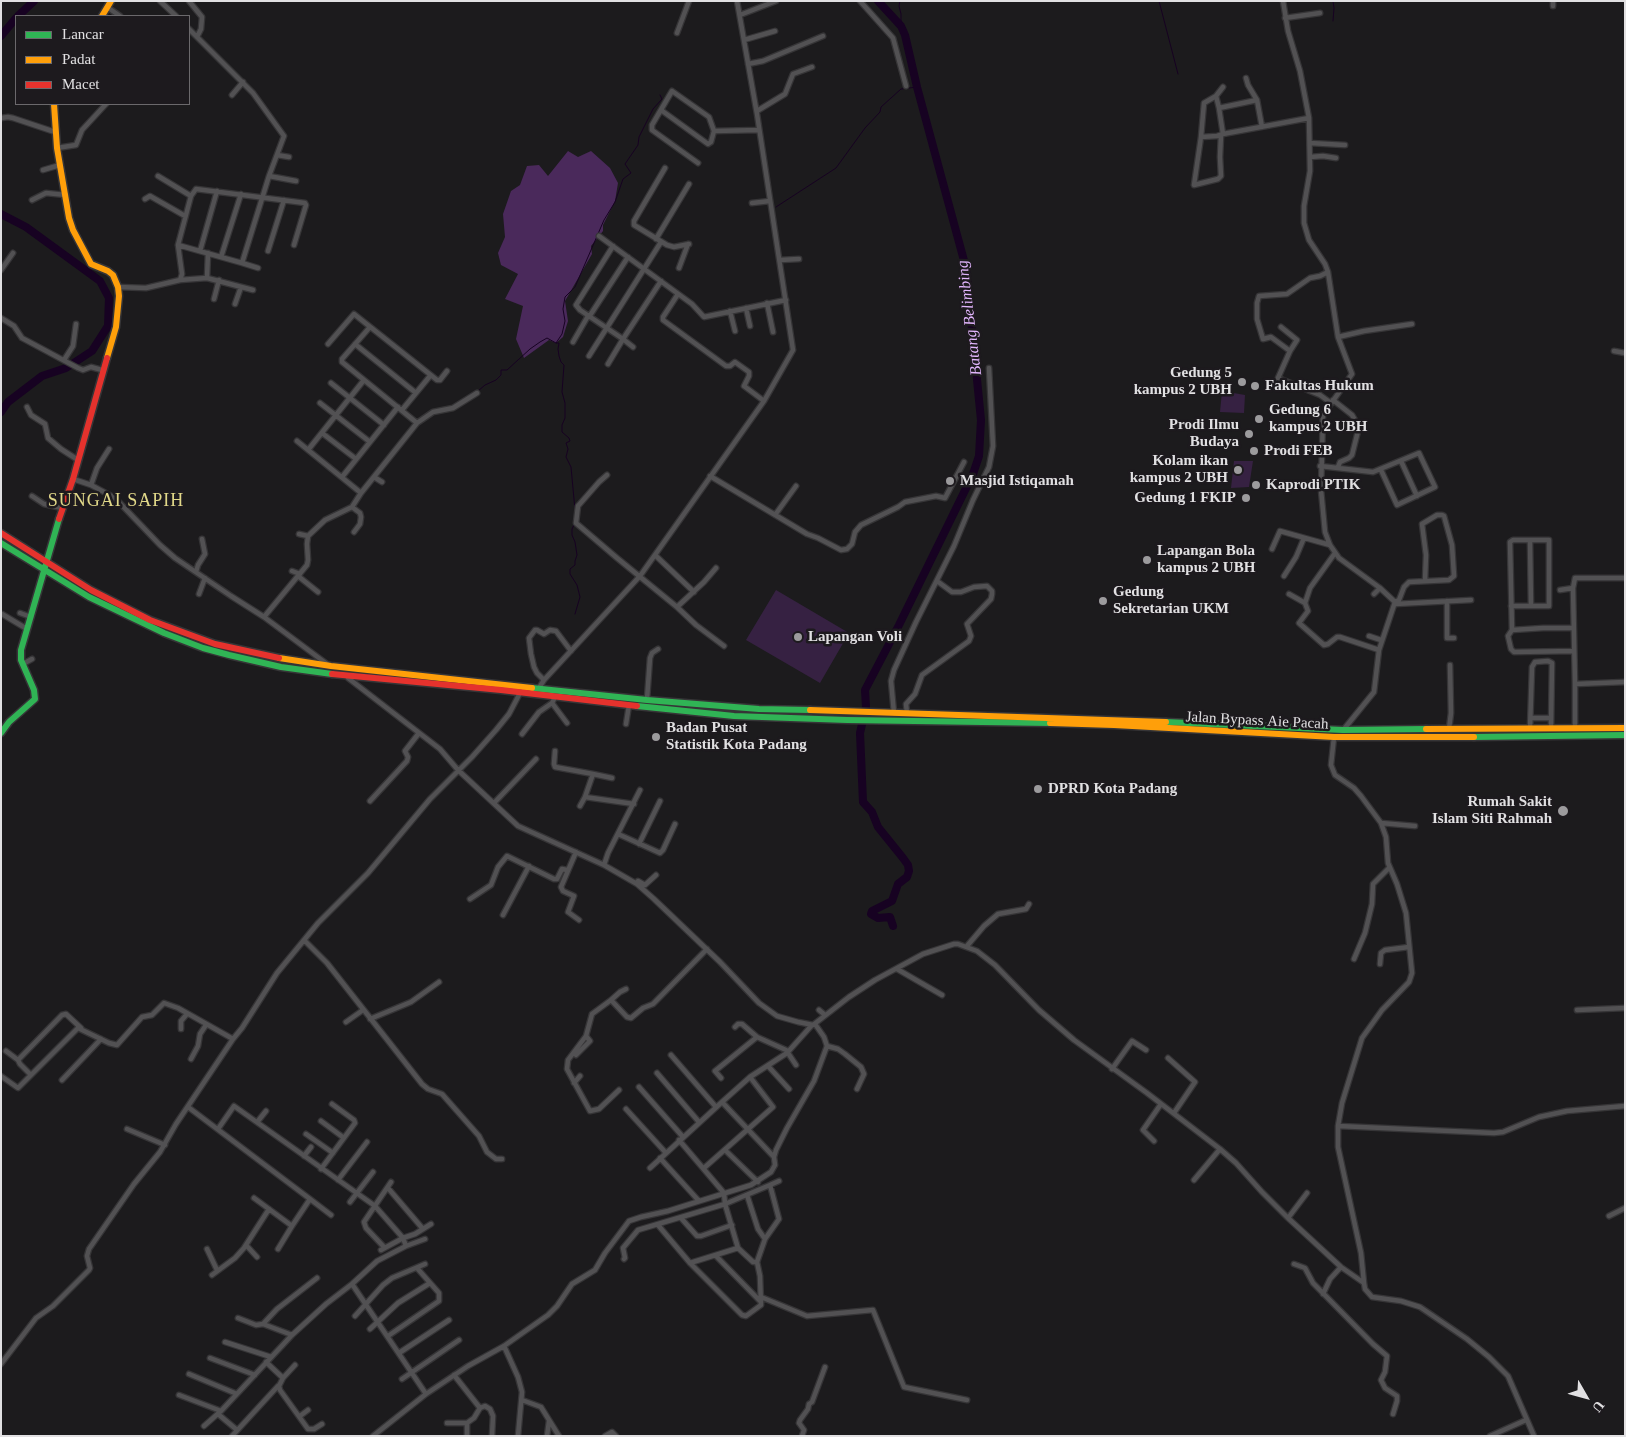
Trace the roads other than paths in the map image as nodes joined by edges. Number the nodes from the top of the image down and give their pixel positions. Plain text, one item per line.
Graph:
1 (160, 1) edge
2 (189, 1) edge
3 (689, 1) edge
4 (737, 1) edge
5 (776, 1) edge
6 (860, 1) edge
7 (1283, 1) edge
8 (109, 4) edge
9 (1320, 13) dead end
10 (103, 15) edge
11 (119, 15) edge
12 (175, 15) edge
13 (740, 15) junction
14 (1285, 18) junction
15 (190, 30) edge
16 (775, 31) dead end
17 (677, 33) dead end
18 (823, 36) dead end
19 (197, 37) junction
20 (744, 40) junction
21 (748, 64) junction
22 (812, 67) dead end
23 (1246, 78) dead end
24 (243, 82) junction
25 (906, 86) dead end
26 (1223, 87) dead end
27 (232, 95) dead end
28 (1216, 96) junction
29 (1257, 100) junction
30 (54, 105) edge
31 (105, 105) edge
32 (1219, 108) junction
33 (661, 110) junction
34 (756, 111) junction
35 (1, 118) edge
36 (1309, 118) junction
37 (1262, 127) junction
38 (759, 130) junction
39 (714, 131) junction
40 (55, 132) junction
41 (1222, 134) junction
42 (1201, 137) junction
43 (1310, 143) junction
44 (1345, 145) dead end
45 (57, 148) junction
46 (277, 155) junction
47 (289, 157) dead end
48 (1310, 157) junction
49 (1336, 158) dead end
50 (698, 163) dead end
51 (60, 165) junction
52 (665, 168) dead end
53 (43, 170) dead end
54 (158, 176) dead end
55 (269, 176) junction
56 (296, 181) dead end
57 (689, 184) dead end
58 (217, 191) junction
59 (241, 194) junction
60 (66, 195) junction
61 (191, 196) junction
62 (263, 197) junction
63 (145, 199) dead end
64 (32, 200) dead end
65 (284, 200) junction
66 (770, 200) junction
67 (752, 203) dead end
68 (185, 216) junction
69 (599, 236) dead end
70 (656, 239) junction
71 (661, 242) junction
72 (178, 245) junction
73 (294, 245) dead end
74 (613, 246) junction
75 (676, 247) junction
76 (200, 251) junction
77 (268, 251) dead end
78 (13, 253) dead end
79 (208, 253) junction
80 (221, 257) junction
81 (683, 257) junction
82 (628, 258) junction
83 (800, 259) dead end
84 (780, 260) junction
85 (242, 263) junction
86 (258, 268) dead end
87 (679, 268) dead end
88 (644, 269) junction
89 (1, 270) edge
90 (1328, 272) junction
91 (207, 278) junction
92 (180, 280) junction
93 (219, 280) junction
94 (660, 281) junction
95 (118, 287) junction
96 (241, 287) junction
97 (253, 290) dead end
98 (678, 294) junction
99 (214, 299) dead end
100 (786, 300) junction
101 (767, 303) junction
102 (236, 304) dead end
103 (746, 308) junction
104 (730, 311) junction
105 (589, 316) junction
106 (2, 320) edge
107 (76, 324) dead end
108 (1412, 324) dead end
109 (750, 326) dead end
110 (370, 327) junction
111 (1281, 327) dead end
112 (607, 329) junction
113 (735, 331) dead end
114 (773, 332) dead end
115 (1338, 337) junction
116 (623, 339) junction
117 (572, 342) dead end
118 (328, 344) dead end
119 (355, 344) junction
120 (633, 347) dead end
121 (1290, 351) junction
122 (1614, 351) dead end
123 (1625, 353) edge
124 (589, 356) dead end
125 (65, 360) junction
126 (608, 364) dead end
127 (989, 368) dead end
128 (102, 370) junction
129 (447, 371) dead end
130 (430, 376) junction
131 (364, 380) junction
132 (331, 383) dead end
133 (416, 393) junction
134 (477, 393) dead end
135 (350, 398) junction
136 (764, 401) junction
137 (1332, 401) junction
138 (320, 403) dead end
139 (27, 406) dead end
140 (400, 408) junction
141 (336, 415) junction
142 (418, 423) junction
143 (384, 425) junction
144 (322, 433) junction
145 (297, 441) dead end
146 (370, 442) junction
147 (109, 449) dead end
148 (308, 450) junction
149 (356, 459) junction
150 (78, 460) junction
151 (1401, 461) junction
152 (964, 462) dead end
153 (1320, 466) junction
154 (1338, 467) junction
155 (1381, 470) junction
156 (608, 475) dead end
157 (710, 476) junction
158 (342, 477) junction
159 (374, 477) junction
160 (72, 479) junction
161 (382, 482) dead end
162 (91, 485) junction
163 (796, 486) dead end
164 (361, 492) junction
165 (32, 496) dead end
166 (1417, 496) junction
167 (352, 507) junction
168 (62, 508) junction
169 (775, 515) junction
170 (354, 532) dead end
171 (1, 533) edge
172 (299, 534) dead end
173 (308, 536) junction
174 (1304, 538) junction
175 (202, 539) dead end
176 (1530, 541) junction
177 (1, 542) edge
178 (1330, 546) junction
179 (1272, 549) dead end
180 (1335, 553) junction
181 (656, 555) junction
182 (47, 564) junction
183 (716, 568) dead end
184 (45, 571) junction
185 (292, 571) dead end
186 (196, 572) junction
187 (299, 575) junction
188 (640, 576) junction
189 (1284, 576) dead end
190 (205, 578) junction
191 (1625, 578) edge
192 (937, 581) junction
193 (1425, 581) junction
194 (1380, 588) junction
195 (1573, 588) junction
196 (1560, 590) dead end
197 (318, 592) dead end
198 (694, 592) junction
199 (199, 594) dead end
200 (1289, 594) dead end
201 (1374, 594) dead end
202 (1471, 600) dead end
203 (1447, 601) junction
204 (1305, 603) junction
205 (1395, 603) junction
206 (1511, 606) junction
207 (1531, 606) junction
208 (677, 607) junction
209 (20, 613) dead end
210 (2, 614) edge
211 (31, 617) junction
212 (264, 617) junction
213 (1573, 628) junction
214 (27, 629) junction
215 (1512, 630) junction
216 (1369, 636) dead end
217 (1454, 638) dead end
218 (1381, 640) junction
219 (724, 646) dead end
220 (658, 650) dead end
221 (1379, 650) junction
222 (571, 651) junction
223 (1574, 652) junction
224 (32, 659) dead end
225 (23, 664) junction
226 (1450, 665) dead end
227 (331, 666) junction
228 (344, 674) junction
229 (544, 680) junction
230 (1625, 682) edge
231 (1576, 684) junction
232 (539, 688) junction
233 (520, 693) junction
234 (554, 700) junction
235 (647, 700) junction
236 (620, 701) junction
237 (629, 705) junction
238 (892, 713) junction
239 (907, 713) junction
240 (1531, 718) junction
241 (1551, 718) junction
242 (567, 723) dead end
243 (626, 724) dead end
244 (1294, 728) junction
245 (1575, 728) junction
246 (1625, 728) edge
247 (1530, 729) junction
248 (1551, 729) junction
249 (1343, 730) junction
250 (1450, 730) junction
251 (1, 732) edge
252 (419, 733) junction
253 (522, 734) dead end
254 (1386, 734) junction
255 (1625, 735) edge
256 (1294, 736) junction
257 (1334, 737) junction
258 (555, 751) dead end
259 (536, 759) dead end
260 (458, 770) junction
261 (593, 774) junction
262 (612, 778) dead end
263 (640, 790) dead end
264 (585, 796) junction
265 (370, 800) dead end
266 (660, 801) dead end
267 (494, 803) junction
268 (634, 804) junction
269 (580, 806) dead end
270 (1381, 823) junction
271 (675, 824) dead end
272 (1415, 826) dead end
273 (618, 834) junction
274 (639, 844) junction
275 (576, 852) junction
276 (604, 865) junction
277 (529, 866) junction
278 (1389, 868) junction
279 (567, 870) junction
280 (656, 875) dead end
281 (637, 884) junction
282 (470, 899) dead end
283 (1028, 904) dead end
284 (503, 915) dead end
285 (580, 920) dead end
286 (304, 940) junction
287 (967, 946) junction
288 (1409, 947) junction
289 (707, 949) junction
290 (1354, 958) dead end
291 (1380, 964) dead end
292 (896, 969) junction
293 (439, 982) dead end
294 (626, 989) dead end
295 (942, 996) dead end
296 (611, 1000) junction
297 (1625, 1008) edge
298 (363, 1010) junction
299 (819, 1010) dead end
300 (1577, 1010) dead end
301 (187, 1014) junction
302 (825, 1015) junction
303 (370, 1019) junction
304 (346, 1022) dead end
305 (813, 1024) junction
306 (206, 1025) junction
307 (735, 1027) dead end
308 (82, 1028) junction
309 (181, 1029) dead end
310 (586, 1036) junction
311 (757, 1037) junction
312 (101, 1038) junction
313 (233, 1039) junction
314 (827, 1046) junction
315 (1146, 1050) dead end
316 (6, 1051) dead end
317 (787, 1053) junction
318 (576, 1055) dead end
319 (671, 1055) dead end
320 (1168, 1058) dead end
321 (191, 1059) dead end
322 (18, 1060) junction
323 (796, 1065) dead end
324 (710, 1066) dead end
325 (768, 1066) junction
326 (1112, 1068) junction
327 (715, 1070) junction
328 (657, 1073) dead end
329 (31, 1075) junction
330 (1, 1076) edge
331 (580, 1076) dead end
332 (721, 1078) dead end
333 (750, 1078) junction
334 (62, 1080) dead end
335 (574, 1083) junction
336 (638, 1087) dead end
337 (789, 1089) dead end
338 (857, 1089) dead end
339 (619, 1090) dead end
340 (722, 1102) junction
341 (332, 1104) dead end
342 (1161, 1104) junction
343 (1625, 1106) edge
344 (188, 1107) junction
345 (716, 1107) junction
346 (626, 1109) dead end
347 (266, 1111) dead end
348 (1174, 1113) junction
349 (258, 1121) junction
350 (321, 1121) dead end
351 (699, 1122) junction
352 (1338, 1126) junction
353 (127, 1128) dead end
354 (218, 1129) junction
355 (748, 1129) junction
356 (306, 1134) dead end
357 (344, 1138) junction
358 (681, 1139) junction
359 (1154, 1141) dead end
360 (367, 1142) dead end
361 (164, 1145) junction
362 (311, 1147) dead end
363 (1220, 1149) junction
364 (726, 1150) junction
365 (333, 1153) junction
366 (666, 1153) junction
367 (304, 1156) junction
368 (774, 1157) junction
369 (660, 1158) junction
370 (502, 1159) dead end
371 (650, 1168) dead end
372 (704, 1168) junction
373 (321, 1169) junction
374 (373, 1172) dead end
375 (338, 1180) junction
376 (1194, 1180) dead end
377 (779, 1181) dead end
378 (392, 1182) dead end
379 (758, 1182) junction
380 (770, 1185) junction
381 (388, 1188) junction
382 (1307, 1193) dead end
383 (357, 1194) junction
384 (747, 1194) junction
385 (254, 1198) dead end
386 (310, 1199) junction
387 (725, 1199) junction
388 (350, 1202) dead end
389 (698, 1202) junction
390 (375, 1206) junction
391 (1625, 1208) edge
392 (269, 1209) junction
393 (331, 1215) dead end
394 (1609, 1216) dead end
395 (681, 1218) junction
396 (1288, 1218) junction
397 (431, 1224) dead end
398 (658, 1225) junction
399 (292, 1226) junction
400 (732, 1226) junction
401 (423, 1229) junction
402 (403, 1238) junction
403 (425, 1239) dead end
404 (765, 1239) junction
405 (246, 1245) junction
406 (406, 1246) junction
407 (738, 1248) junction
408 (207, 1249) dead end
409 (278, 1250) dead end
410 (716, 1256) junction
411 (257, 1257) dead end
412 (624, 1260) dead end
413 (758, 1262) junction
414 (690, 1263) junction
415 (425, 1264) dead end
416 (1294, 1264) dead end
417 (1341, 1266) junction
418 (417, 1268) junction
419 (217, 1270) junction
420 (212, 1275) dead end
421 (316, 1278) dead end
422 (430, 1283) junction
423 (1364, 1283) junction
424 (352, 1284) junction
425 (1323, 1294) junction
426 (761, 1299) junction
427 (366, 1304) junction
428 (355, 1316) dead end
429 (238, 1318) dead end
430 (449, 1320) dead end
431 (378, 1322) junction
432 (262, 1324) junction
433 (370, 1328) dead end
434 (292, 1335) junction
435 (388, 1336) junction
436 (459, 1340) dead end
437 (225, 1342) dead end
438 (504, 1346) junction
439 (400, 1353) junction
440 (271, 1357) junction
441 (210, 1358) dead end
442 (266, 1362) junction
443 (1, 1364) edge
444 (294, 1365) dead end
445 (826, 1367) dead end
446 (412, 1372) junction
447 (189, 1374) dead end
448 (255, 1375) junction
449 (454, 1375) junction
450 (283, 1378) junction
451 (402, 1379) dead end
452 (279, 1385) junction
453 (237, 1394) junction
454 (426, 1394) junction
455 (179, 1395) dead end
456 (522, 1400) junction
457 (967, 1400) dead end
458 (480, 1408) junction
459 (308, 1410) dead end
460 (220, 1413) junction
461 (1393, 1414) dead end
462 (300, 1416) junction
463 (1526, 1420) junction
464 (549, 1421) junction
465 (467, 1423) junction
466 (322, 1424) dead end
467 (447, 1424) dead end
468 (204, 1426) dead end
469 (237, 1430) junction
470 (232, 1436) edge
471 (373, 1436) edge
472 (466, 1436) edge
473 (492, 1436) edge
474 (518, 1436) edge
475 (547, 1436) edge
476 (559, 1436) edge
477 (605, 1436) edge
478 (616, 1436) edge
479 (802, 1436) edge
480 (1490, 1436) edge
481 (1534, 1436) edge

1 - 12 street
2 - 19 street
3 - 17 street
4 - 13 street
5 - 13 street
6 - 25 street
7 - 14 street
8 - 10 main road
8 - 11 street
9 - 14 street
13 - 20 street
14 - 36 street
15 - 19 street
16 - 20 street
18 - 21 street
19 - 24 street
20 - 21 street
21 - 34 street
22 - 34 street
23 - 29 street
24 - 27 street
24 - 46 street
26 - 28 street
28 - 32 street
28 - 42 street
29 - 32 street
29 - 37 street
30 - 40 main road
31 - 45 street
32 - 41 street
33 - 39 street
33 - 39 street
33 - 50 street
34 - 38 street
35 - 40 street
36 - 37 street
36 - 43 street
37 - 41 street
38 - 39 street
38 - 66 street
40 - 45 main road
41 - 42 street
41 - 42 street
43 - 44 street
43 - 48 street
45 - 51 main road
46 - 47 street
46 - 55 street
48 - 49 street
48 - 90 street
51 - 53 street
51 - 60 main road
52 - 70 street
54 - 61 street
55 - 56 street
55 - 62 street
57 - 70 street
58 - 59 street
58 - 61 street
58 - 76 street
59 - 62 street
59 - 80 street
60 - 64 street
60 - 95 main road
61 - 68 street
62 - 65 street
62 - 85 street
63 - 68 street
65 - 73 street
65 - 77 street
66 - 67 street
66 - 84 street
68 - 72 street
69 - 74 street
70 - 71 street
71 - 75 street
71 - 88 street
72 - 76 street
72 - 92 street
74 - 82 street
74 - 105 street
75 - 81 street
75 - 81 street
76 - 79 street
78 - 89 street
79 - 80 street
79 - 91 street
80 - 85 street
81 - 87 street
82 - 88 street
82 - 105 street
83 - 84 street
84 - 100 street
85 - 86 street
88 - 94 street
88 - 112 street
90 - 115 street
90 - 121 street
91 - 92 street
91 - 93 street
92 - 95 street
93 - 96 street
93 - 99 street
94 - 98 street
94 - 116 street
95 - 128 main road
96 - 97 street
96 - 102 street
98 - 104 street
98 - 136 street
100 - 101 street
100 - 136 street
101 - 103 street
101 - 114 street
103 - 104 street
103 - 109 street
104 - 113 street
105 - 112 street
105 - 117 street
106 - 125 street
107 - 125 street
108 - 115 street
110 - 118 street
110 - 119 street
110 - 130 street
111 - 121 street
112 - 116 street
112 - 124 street
115 - 137 street
116 - 120 street
116 - 126 street
119 - 131 street
119 - 133 street
121 - 137 street
122 - 123 street
125 - 128 street
127 - 192 street
128 - 150 main road
129 - 130 street
130 - 133 street
131 - 135 street
131 - 140 street
132 - 135 street
133 - 140 street
134 - 142 street
135 - 141 street
135 - 143 street
136 - 157 street
137 - 153 street
137 - 154 street
138 - 141 street
139 - 150 street
140 - 142 street
140 - 143 street
141 - 144 street
141 - 146 street
142 - 159 street
143 - 146 street
144 - 148 street
144 - 149 street
145 - 148 street
146 - 149 street
147 - 162 street
148 - 158 street
149 - 158 street
150 - 160 main road
151 - 155 street
151 - 166 street
151 - 166 street
152 - 169 street
153 - 154 street
153 - 178 street
154 - 155 street
155 - 166 street
156 - 188 street
157 - 169 street
157 - 181 street
158 - 164 street
159 - 161 street
159 - 164 street
160 - 162 street
160 - 168 main road
162 - 186 street
163 - 169 street
164 - 167 street
165 - 168 street
167 - 170 street
167 - 173 street
168 - 182 main road
171 - 182 main road
172 - 173 street
173 - 187 street
174 - 178 street
174 - 179 street
174 - 189 street
175 - 186 street
176 - 206 street
176 - 207 street
176 - 207 street
177 - 184 main road
178 - 180 street
180 - 194 street
180 - 204 street
181 - 188 street
181 - 198 street
182 - 184 main road
182 - 227 main road
183 - 198 street
184 - 211 main road
184 - 228 main road
185 - 187 street
186 - 190 street
187 - 197 street
187 - 212 street
188 - 208 street
188 - 222 street
190 - 199 street
190 - 212 street
191 - 195 street
192 - 238 street
192 - 239 street
193 - 193 street
193 - 205 street
194 - 201 street
194 - 205 street
195 - 196 street
195 - 213 street
198 - 208 street
200 - 204 street
202 - 203 street
203 - 205 street
203 - 217 street
204 - 221 street
205 - 218 street
206 - 207 street
206 - 215 street
208 - 219 street
209 - 211 street
210 - 214 street
211 - 214 main road
212 - 227 street
213 - 215 street
213 - 223 street
214 - 225 main road
215 - 223 street
216 - 218 street
218 - 221 street
220 - 235 street
221 - 249 street
222 - 229 street
222 - 229 street
223 - 231 street
224 - 225 street
225 - 251 main road
226 - 250 street
227 - 228 street
227 - 232 main road
228 - 233 main road
228 - 252 street
229 - 232 street
230 - 231 street
231 - 245 street
232 - 236 main road
233 - 234 main road
233 - 260 street
234 - 236 main road
234 - 242 street
234 - 253 street
235 - 236 main road
235 - 238 main road
236 - 237 main road, Jalan Bypass Aie Pacah
237 - 243 street
237 - 256 main road, Jalan Bypass Aie Pacah
238 - 239 main road
239 - 244 main road
240 - 241 street
240 - 241 street
240 - 247 street
241 - 248 street
244 - 249 main road
244 - 256 main road
245 - 246 main road
245 - 248 main road
247 - 248 main road
247 - 250 main road
249 - 254 main road
250 - 254 main road
252 - 260 street
252 - 265 street
254 - 255 main road, Jalan Bypass Aie Pacah
254 - 257 main road, Jalan Bypass Aie Pacah
256 - 257 main road, Jalan Bypass Aie Pacah
257 - 270 street
258 - 261 street
259 - 267 street
260 - 267 street
260 - 286 street
261 - 262 street
261 - 264 street
263 - 268 street
264 - 268 street
264 - 269 street
266 - 274 street
267 - 275 street
268 - 273 street
270 - 272 street
270 - 278 street
271 - 274 street
273 - 274 street
273 - 276 street
275 - 276 street
275 - 279 street
276 - 281 street
277 - 279 street
277 - 282 street
277 - 284 street
278 - 288 street
278 - 290 street
279 - 285 street
280 - 281 street
281 - 289 street
283 - 287 street
286 - 298 street
286 - 313 street
287 - 292 street
287 - 326 street
288 - 291 street
288 - 352 street
289 - 296 street
289 - 305 street
292 - 295 street
292 - 302 street
293 - 303 street
294 - 296 street
296 - 310 street
297 - 300 street
298 - 303 street
298 - 304 street
299 - 302 street
301 - 306 street
301 - 309 street
301 - 312 street
302 - 305 street
303 - 370 street
305 - 314 street
305 - 317 street
306 - 313 street
306 - 321 street
307 - 311 street
308 - 312 street
308 - 322 street
308 - 329 street
310 - 318 street
310 - 335 street
311 - 317 street
311 - 327 street
312 - 334 street
313 - 344 street
314 - 338 street
314 - 368 street
315 - 326 street
316 - 322 street
317 - 323 street
317 - 325 street
319 - 345 street
320 - 348 street
322 - 329 street
324 - 327 street
325 - 333 street
325 - 337 street
326 - 342 street
327 - 332 street
328 - 351 street
329 - 330 street
331 - 335 street
333 - 340 street
333 - 355 street
335 - 339 street
336 - 358 street
340 - 345 street
340 - 355 street
341 - 357 street
342 - 348 street
342 - 359 street
343 - 352 street
344 - 354 street
344 - 361 street
345 - 351 street
346 - 366 street
347 - 349 street
348 - 363 street
349 - 354 street
349 - 367 street
350 - 357 street
351 - 358 street
352 - 423 street
353 - 361 street
354 - 386 street
355 - 364 street
355 - 368 street
356 - 365 street
357 - 365 street
358 - 366 street
358 - 372 street
360 - 375 street
361 - 443 street
362 - 367 street
363 - 376 street
363 - 396 street
364 - 372 street
364 - 379 street
365 - 373 street
366 - 369 street
367 - 373 street
368 - 379 street
369 - 371 street
369 - 389 street
372 - 387 street
373 - 375 street
374 - 383 street
375 - 383 street
377 - 380 street
378 - 381 street
379 - 387 street
380 - 384 street
380 - 404 street
381 - 390 street
381 - 401 street
382 - 396 street
383 - 388 street
383 - 390 street
384 - 387 street
384 - 404 street
385 - 392 street
386 - 393 street
386 - 399 street
387 - 389 street
387 - 395 street
387 - 400 street
389 - 438 street
390 - 402 street
390 - 402 street
391 - 394 street
392 - 399 street
392 - 405 street
395 - 398 street
395 - 400 street
396 - 417 street
397 - 401 street
398 - 412 street
398 - 414 street
399 - 409 street
400 - 407 street
401 - 402 street
402 - 406 street
403 - 406 street
404 - 413 street
405 - 411 street
405 - 419 street
406 - 424 street
407 - 410 street
407 - 413 street
408 - 419 street
410 - 414 street
410 - 426 street
413 - 426 street
414 - 426 street
415 - 418 street
416 - 425 street
417 - 423 street
417 - 425 street
418 - 422 street
418 - 427 street
419 - 420 street
421 - 432 street
422 - 431 street
422 - 435 street
423 - 463 street
424 - 427 street
424 - 434 street
425 - 461 street
426 - 457 street
427 - 428 street
427 - 431 street
429 - 432 street
430 - 439 street
431 - 433 street
431 - 435 street
432 - 434 street
434 - 440 street
435 - 439 street
436 - 446 street
437 - 440 street
438 - 449 street
438 - 456 street
439 - 446 street
440 - 442 street
441 - 448 street
442 - 448 street
442 - 450 street
444 - 450 street
445 - 479 street
446 - 451 street
446 - 454 street
447 - 453 street
448 - 453 street
449 - 454 street
449 - 458 street
450 - 452 street
452 - 462 street
452 - 469 street
453 - 460 street
454 - 471 street
455 - 460 street
456 - 464 street
456 - 474 street
458 - 465 street
458 - 473 street
459 - 462 street
460 - 468 street
460 - 469 street
462 - 466 street
463 - 480 street
463 - 481 street
464 - 475 street
464 - 476 street
465 - 467 street
465 - 472 street
469 - 470 street
477 - 478 street

